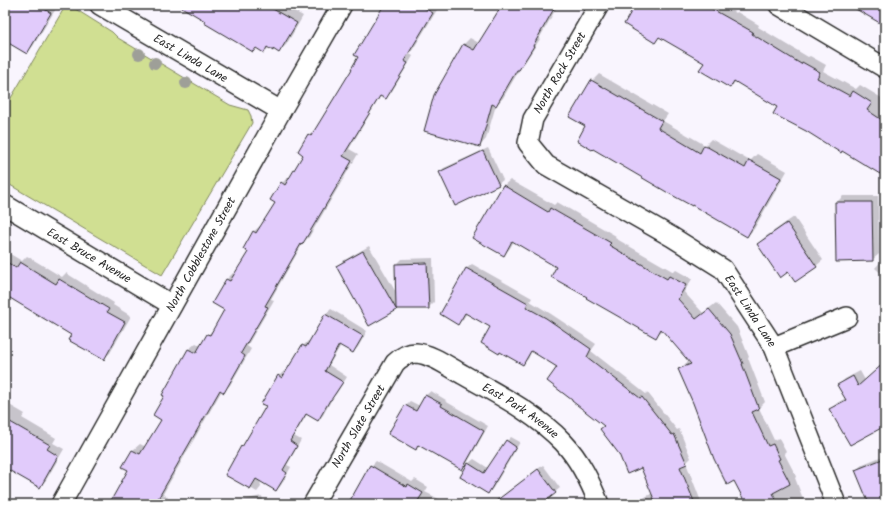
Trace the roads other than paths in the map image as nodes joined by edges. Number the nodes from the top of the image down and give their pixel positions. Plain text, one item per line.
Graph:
1 (100, 5) edge
2 (342, 5) edge
3 (599, 5) edge
4 (779, 5) edge
5 (885, 68) edge
6 (281, 111) junction
7 (528, 144) joint
8 (5, 205) edge
9 (172, 305) junction
10 (847, 317) dead end
11 (774, 347) junction
12 (409, 353) joint
13 (61, 504) edge
14 (314, 504) edge
15 (599, 504) edge
16 (836, 504) edge

1 - 6 street, East Linda Lane
2 - 6 street, North Cobblestone Street
3 - 7 street, North Rock Street
4 - 5 street
6 - 9 street, North Cobblestone Street
7 - 11 street, East Linda Lane
8 - 9 street, East Bruce Avenue
9 - 13 street, North Cobblestone Street
10 - 11 street
11 - 16 street, East Linda Lane
12 - 14 street, North Slate Street
12 - 15 street, East Park Avenue

